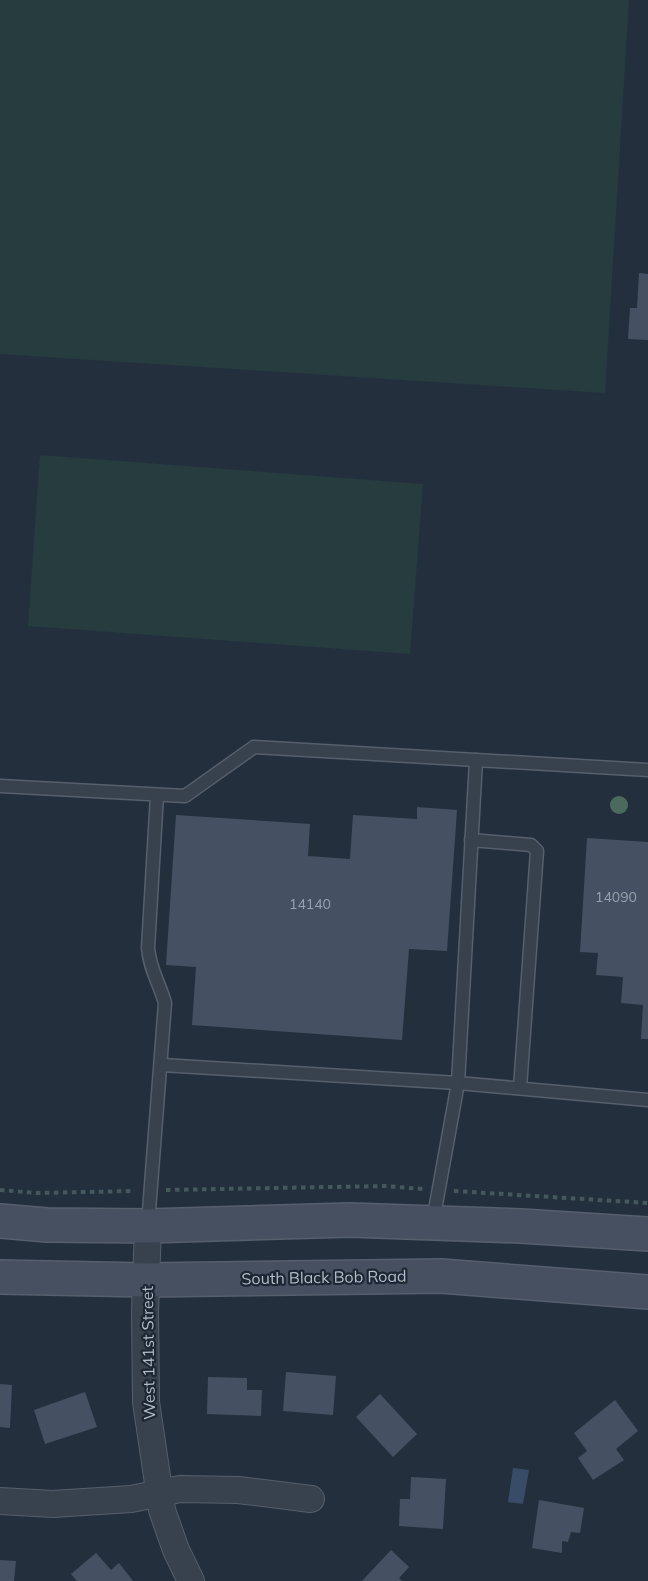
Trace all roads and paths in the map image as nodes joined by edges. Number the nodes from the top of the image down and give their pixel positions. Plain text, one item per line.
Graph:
1 (476, 760) junction
2 (648, 770) edge
3 (0, 786) edge
4 (157, 795) junction
5 (471, 840) junction
6 (162, 1065) junction
7 (458, 1083) junction
8 (520, 1088) junction
9 (648, 1100) edge
10 (0, 1221) edge
11 (433, 1224) junction
12 (148, 1226) junction
13 (648, 1234) edge
14 (0, 1276) edge
15 (147, 1280) junction
16 (648, 1292) edge
17 (160, 1494) junction
18 (311, 1499) dead end
19 (0, 1501) edge
20 (191, 1581) edge

1 - 2 lane
1 - 4 lane
1 - 5 lane
3 - 4 lane
4 - 6 lane
5 - 7 lane
5 - 8 lane
6 - 7 lane
6 - 12 lane
7 - 8 lane
7 - 11 lane
8 - 9 lane
10 - 12 main road
11 - 12 main road
11 - 13 main road
12 - 15 street, West 141st Street
14 - 15 main road, South Black Bob Road
15 - 16 main road, South Black Bob Road
15 - 17 street, West 141st Street
17 - 18 street
17 - 19 street
17 - 20 street, West 141st Street

